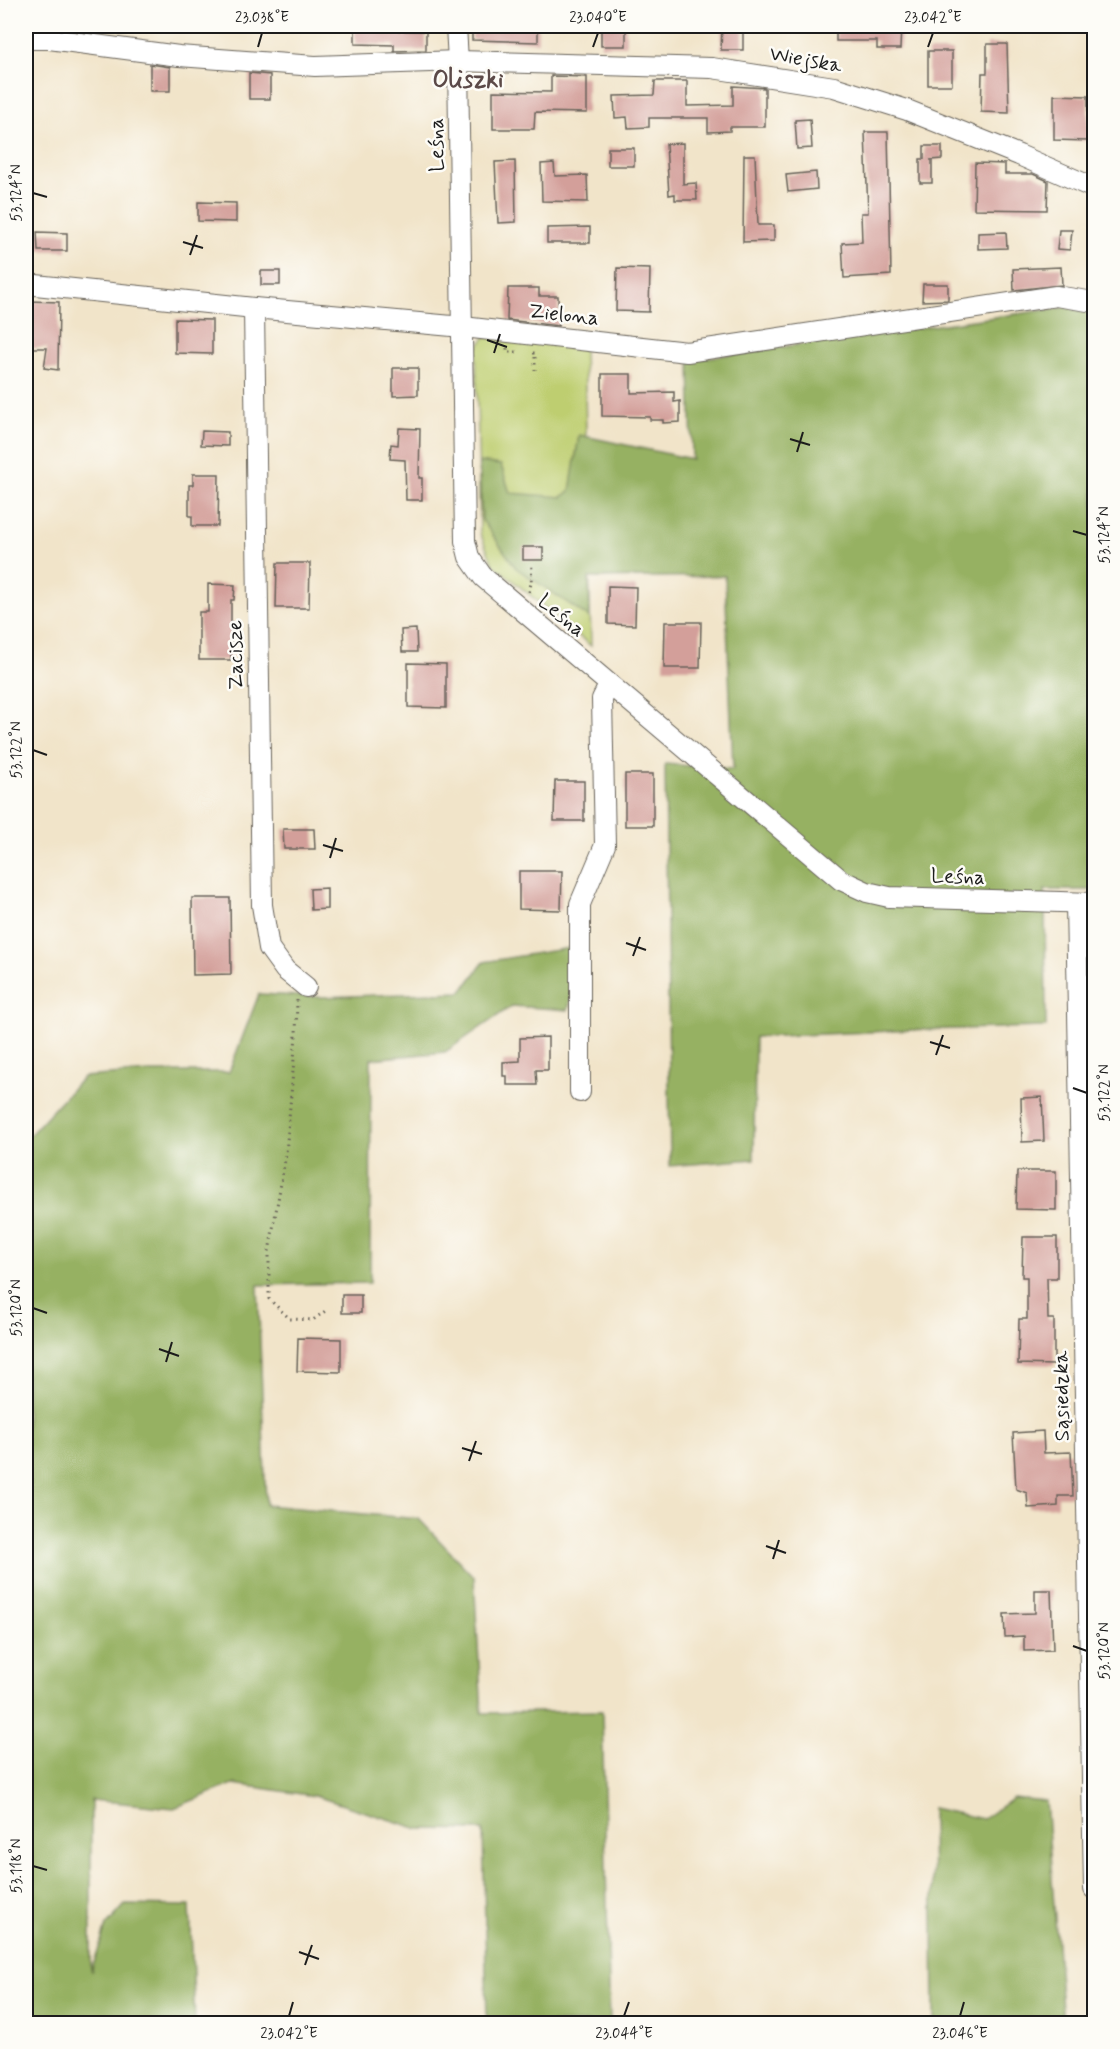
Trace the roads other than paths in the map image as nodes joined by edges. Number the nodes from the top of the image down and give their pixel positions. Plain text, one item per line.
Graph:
1 (456, 26) edge
2 (26, 39) edge
3 (458, 61) junction
4 (1095, 188) edge
5 (26, 284) edge
6 (1095, 302) edge
7 (254, 308) junction
8 (463, 327) junction
9 (609, 685) junction
10 (1085, 903) edge
11 (302, 983) road end
12 (580, 1092) dead end
13 (1095, 1889) edge

1 - 3 street, Leśna
2 - 3 street, Wiejska
3 - 4 street, Wiejska
3 - 8 street, Leśna
5 - 7 street, Zielona
6 - 8 street, Zielona
7 - 8 street, Zielona
7 - 11 street, Zacisze
8 - 9 street, Leśna
9 - 10 street, Leśna
9 - 12 street
10 - 13 street, Sąsiedzka

